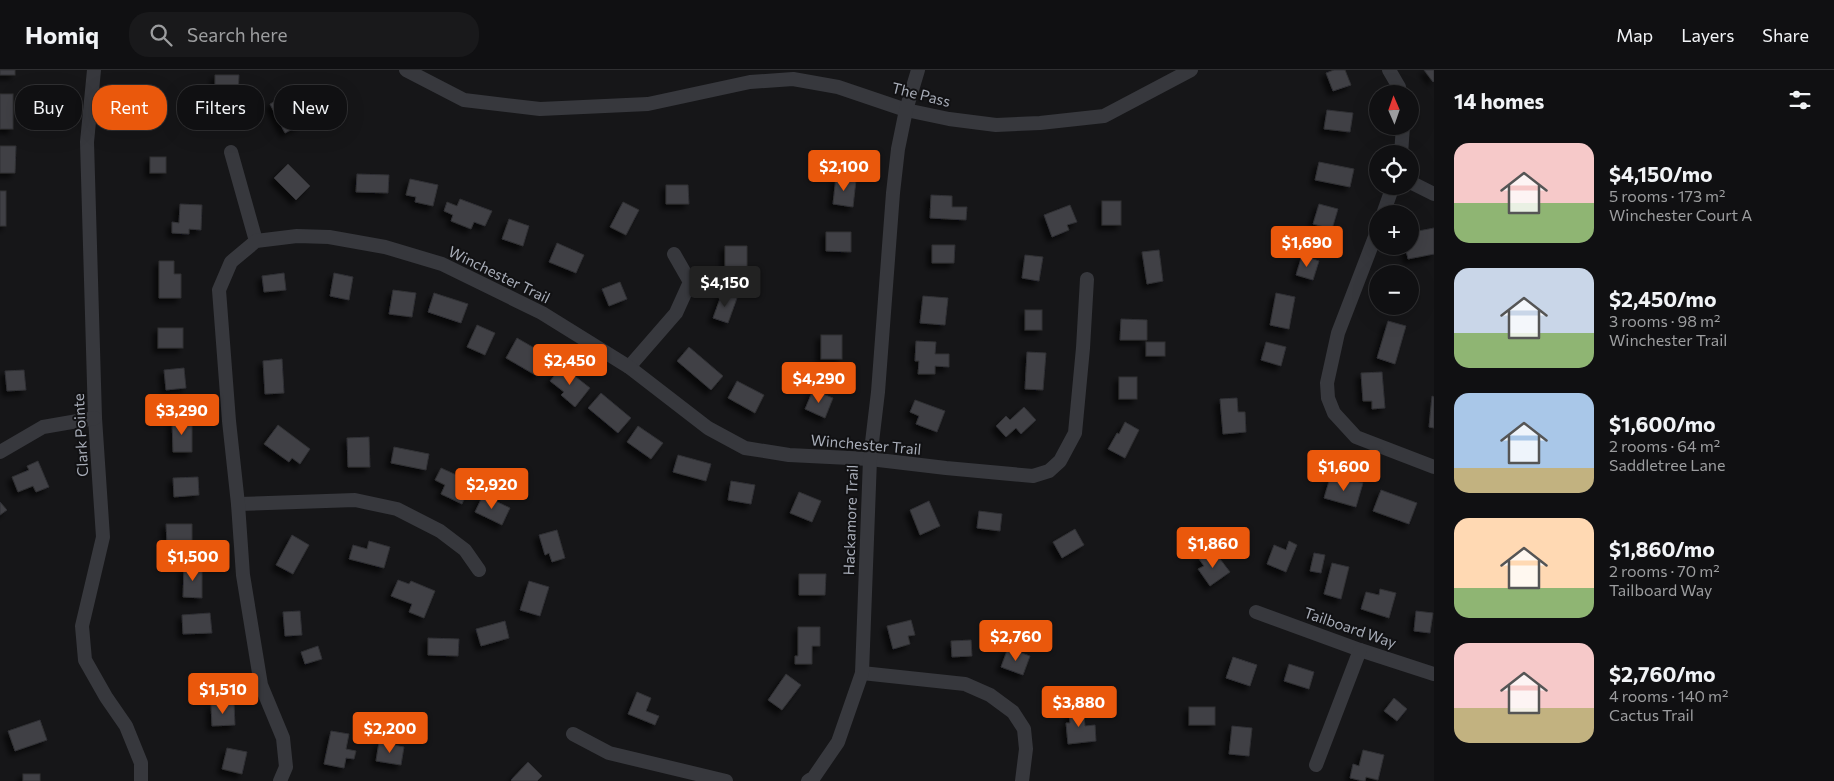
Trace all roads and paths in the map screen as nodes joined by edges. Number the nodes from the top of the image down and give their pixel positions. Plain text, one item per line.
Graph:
1 (94, 70) edge
2 (406, 70) edge
3 (918, 70) edge
4 (1191, 70) edge
5 (1389, 70) edge
6 (1398, 85) edge
7 (906, 110) junction
8 (231, 152) dead end
9 (1419, 186) edge
10 (1434, 194) edge
11 (256, 241) junction
12 (1369, 252) edge
13 (674, 254) dead end
14 (1087, 278) dead end
15 (630, 367) junction
16 (95, 418) junction
17 (0, 452) edge
18 (870, 459) junction
19 (1434, 467) edge
20 (238, 504) junction
21 (479, 570) dead end
22 (1256, 612) dead end
23 (1360, 650) junction
24 (862, 673) junction
25 (1434, 674) edge
26 (573, 734) dead end
27 (1316, 765) dead end
28 (141, 781) edge
29 (280, 781) edge
30 (726, 781) edge
31 (808, 781) edge
32 (1022, 781) edge

1 - 16 street, Clark Pointe
2 - 7 street, The Pass
3 - 7 street, Hackamore Trail
4 - 7 street, The Pass
5 - 6 street
7 - 18 street, Hackamore Trail
8 - 11 street
9 - 10 street
11 - 15 street, Winchester Trail
11 - 20 street
12 - 19 street
13 - 15 street
14 - 18 street, Winchester Trail
15 - 18 street, Winchester Trail
16 - 17 street
16 - 28 street, Clark Pointe
18 - 24 street, Hackamore Trail
20 - 21 street
20 - 29 street
22 - 23 street, Tailboard Way
23 - 25 street, Tailboard Way
23 - 27 street
24 - 31 street, Hackamore Trail
24 - 32 street
26 - 30 street

